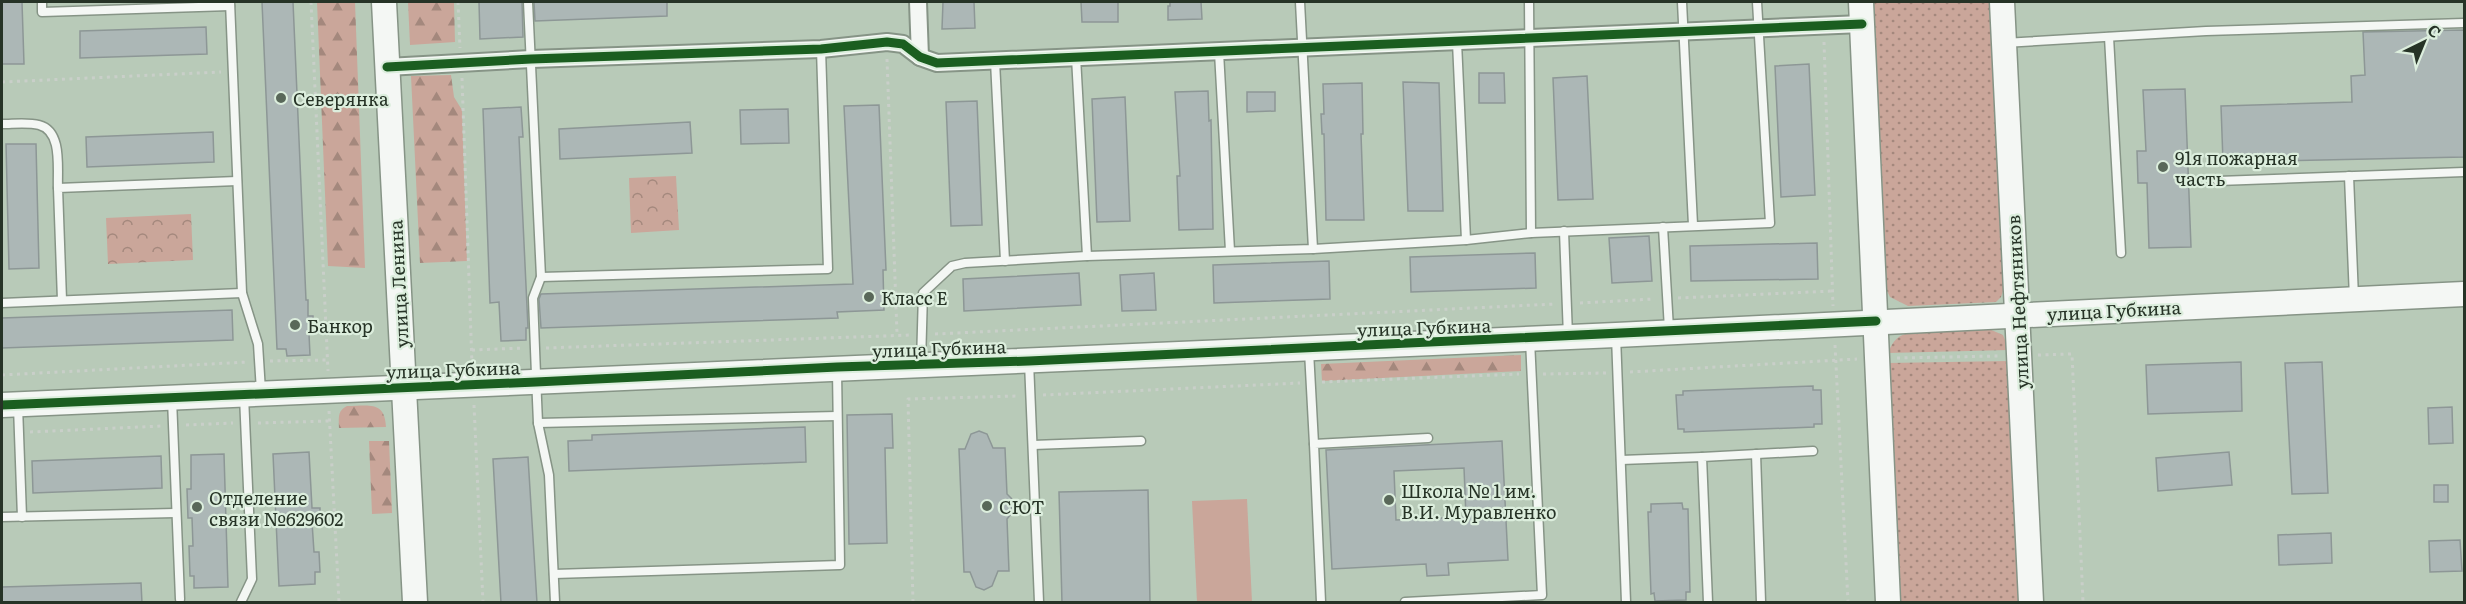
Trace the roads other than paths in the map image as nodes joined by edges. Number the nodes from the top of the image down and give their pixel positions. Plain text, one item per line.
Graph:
1 (42, 2) edge
2 (384, 2) edge
3 (528, 2) edge
4 (918, 2) edge
5 (1300, 2) edge
6 (1528, 2) edge
7 (1682, 2) edge
8 (1757, 2) edge
9 (2002, 2) edge
10 (230, 4) edge
11 (1862, 13) edge
12 (2464, 22) edge
13 (1759, 29) junction
14 (1684, 32) junction
15 (2109, 37) junction
16 (1529, 39) junction
17 (1457, 42) junction
18 (2004, 43) junction
19 (1302, 48) junction
20 (821, 49) junction
21 (1219, 52) junction
22 (920, 57) junction
23 (1076, 57) junction
24 (531, 59) junction
25 (995, 61) junction
26 (387, 67) junction
27 (2, 124) edge
28 (2464, 172) edge
29 (2349, 176) junction
30 (237, 181) junction
31 (2218, 181) dead end
32 (58, 188) junction
33 (1693, 225) junction
34 (1663, 227) junction
35 (1564, 231) junction
36 (1532, 233) junction
37 (1466, 240) junction
38 (1313, 249) junction
39 (1230, 251) junction
40 (2121, 253) dead end
41 (1087, 256) junction
42 (1005, 261) junction
43 (541, 277) junction
44 (242, 293) junction
45 (2464, 294) edge
46 (2354, 299) junction
47 (62, 300) junction
48 (2, 303) edge
49 (2018, 315) junction
50 (1876, 321) junction
51 (1670, 332) junction
52 (1616, 335) junction
53 (1568, 337) junction
54 (1530, 339) junction
55 (1309, 348) junction
56 (1029, 361) junction
57 (921, 364) junction
58 (837, 367) junction
59 (536, 382) junction
60 (404, 388) junction
61 (253, 395) junction
62 (172, 398) junction
63 (10, 404) edge
64 (837, 416) junction
65 (538, 423) junction
66 (1428, 438) dead end
67 (1141, 441) dead end
68 (1314, 444) junction
69 (1033, 445) junction
70 (1813, 452) dead end
71 (1756, 454) junction
72 (1702, 457) junction
73 (1621, 459) junction
74 (175, 513) junction
75 (2, 517) edge
76 (22, 517) junction
77 (554, 574) junction
78 (180, 599) dead end
79 (241, 603) edge
80 (415, 603) edge
81 (555, 603) edge
82 (1040, 603) edge
83 (1321, 603) edge
84 (1406, 603) edge
85 (1626, 603) edge
86 (1708, 603) edge
87 (1761, 603) edge
88 (1888, 603) edge
89 (2031, 603) edge

1 - 10 lane
2 - 26 street, улица Ленина
3 - 24 lane
4 - 22 street
5 - 19 lane
6 - 16 lane
7 - 14 lane
8 - 13 lane
9 - 18 street, улица Нефтяников
10 - 30 lane
11 - 13 street
11 - 50 street
12 - 15 lane
13 - 14 street
13 - 33 lane
14 - 16 street
14 - 33 lane
15 - 18 lane
15 - 40 lane
16 - 17 street
16 - 36 lane
17 - 19 street
17 - 37 lane
18 - 49 street, улица Нефтяников
19 - 21 street
19 - 38 lane
20 - 22 street
20 - 24 street
20 - 43 lane
21 - 23 street
21 - 39 lane
22 - 25 street
23 - 25 street
23 - 41 lane
24 - 26 street
24 - 43 lane
25 - 42 lane
26 - 60 street, улица Ленина
27 - 32 lane
28 - 29 lane
29 - 31 lane
29 - 46 lane
30 - 32 lane
30 - 44 lane
32 - 47 lane
33 - 34 lane
34 - 35 lane
34 - 51 lane
35 - 36 lane
35 - 53 lane
36 - 37 lane
37 - 38 lane
38 - 39 lane
39 - 41 lane
41 - 42 lane
42 - 57 lane
43 - 59 lane
44 - 47 lane
44 - 61 lane
45 - 46 street, улица Губкина
46 - 49 street, улица Губкина
47 - 48 lane
49 - 50 street, улица Губкина
49 - 89 street, улица Нефтяников
50 - 51 street, улица Губкина
50 - 88 street
51 - 52 street, улица Губкина
52 - 53 street, улица Губкина
52 - 73 lane
53 - 54 street, улица Губкина
54 - 55 street, улица Губкина
54 - 84 lane
55 - 56 street, улица Губкина
55 - 68 lane
56 - 57 street, улица Губкина
56 - 69 lane
57 - 58 street, улица Губкина
58 - 59 street, улица Губкина
58 - 64 lane
59 - 60 street, улица Губкина
59 - 65 lane
60 - 61 street, улица Губкина
60 - 80 street, улица Ленина
61 - 62 street, улица Губкина
61 - 79 lane
62 - 63 street, улица Губкина
62 - 74 lane
63 - 76 lane
64 - 65 lane
64 - 77 lane
65 - 77 lane
66 - 68 lane
67 - 69 lane
68 - 83 lane
69 - 82 lane
70 - 71 lane
71 - 72 lane
71 - 87 lane
72 - 73 lane
72 - 86 lane
73 - 85 lane
74 - 76 lane
74 - 78 lane
75 - 76 lane
77 - 81 lane

